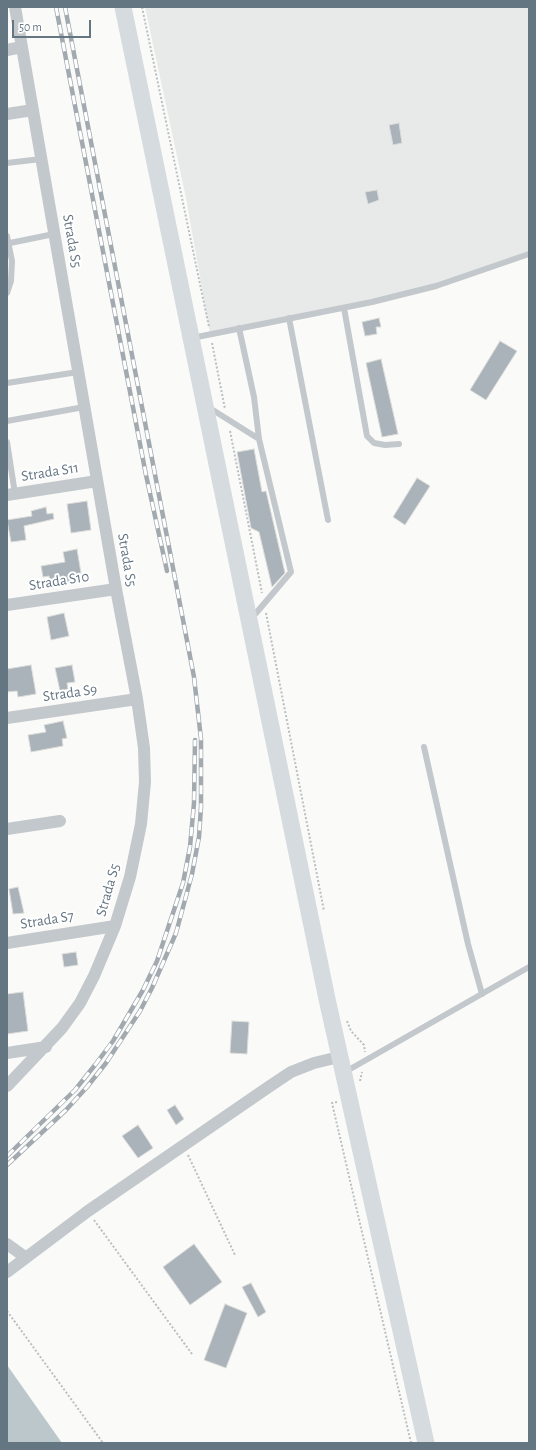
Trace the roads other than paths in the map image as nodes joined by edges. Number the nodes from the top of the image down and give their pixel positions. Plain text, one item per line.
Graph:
1 (15, 7) edge
2 (123, 7) edge
3 (22, 47) junction
4 (7, 50) edge
5 (33, 110) junction
6 (7, 114) edge
7 (41, 159) junction
8 (7, 162) edge
9 (54, 234) junction
10 (7, 236) edge
11 (10, 243) junction
12 (529, 254) edge
13 (7, 293) edge
14 (344, 308) junction
15 (289, 318) junction
16 (239, 328) junction
17 (191, 338) junction
18 (78, 372) junction
19 (7, 383) edge
20 (205, 405) junction
21 (84, 408) junction
22 (7, 421) edge
23 (259, 439) junction
24 (7, 442) edge
25 (399, 444) dead end
26 (97, 481) junction
27 (11, 494) edge
28 (328, 520) dead end
29 (116, 589) junction
30 (7, 605) edge
31 (248, 622) junction
32 (137, 699) junction
33 (7, 718) edge
34 (424, 747) dead end
35 (60, 821) dead end
36 (7, 829) edge
37 (115, 926) junction
38 (7, 943) edge
39 (529, 967) edge
40 (482, 994) junction
41 (46, 1046) junction
42 (7, 1053) edge
43 (341, 1065) junction
44 (7, 1086) edge
45 (7, 1244) edge
46 (25, 1257) junction
47 (7, 1272) edge
48 (426, 1443) edge

1 - 3 street, Strada S5
2 - 17 main road
3 - 4 street
3 - 5 street, Strada S5
5 - 6 street
5 - 7 street, Strada S5
7 - 8 lane
7 - 9 street, Strada S5
9 - 11 lane
9 - 18 street, Strada S5
10 - 11 lane
11 - 13 lane
12 - 14 lane
14 - 15 lane
14 - 25 lane
15 - 16 lane
15 - 28 lane
16 - 17 lane
16 - 23 lane
17 - 20 main road
18 - 19 lane
18 - 21 street, Strada S5
20 - 23 lane
20 - 31 main road
21 - 22 lane
21 - 26 street, Strada S5
23 - 31 lane
24 - 27 lane
26 - 27 street, Strada S11
26 - 29 street, Strada S5
29 - 30 street, Strada S10
29 - 32 street, Strada S5
31 - 43 main road
32 - 33 street, Strada S9
32 - 37 street, Strada S5
34 - 40 lane
35 - 36 street
37 - 38 street, Strada S7
37 - 41 street, Strada S5
39 - 40 lane
40 - 43 lane
41 - 42 street
41 - 44 street, Strada S5
43 - 46 street
43 - 48 main road
45 - 46 street
46 - 47 street

